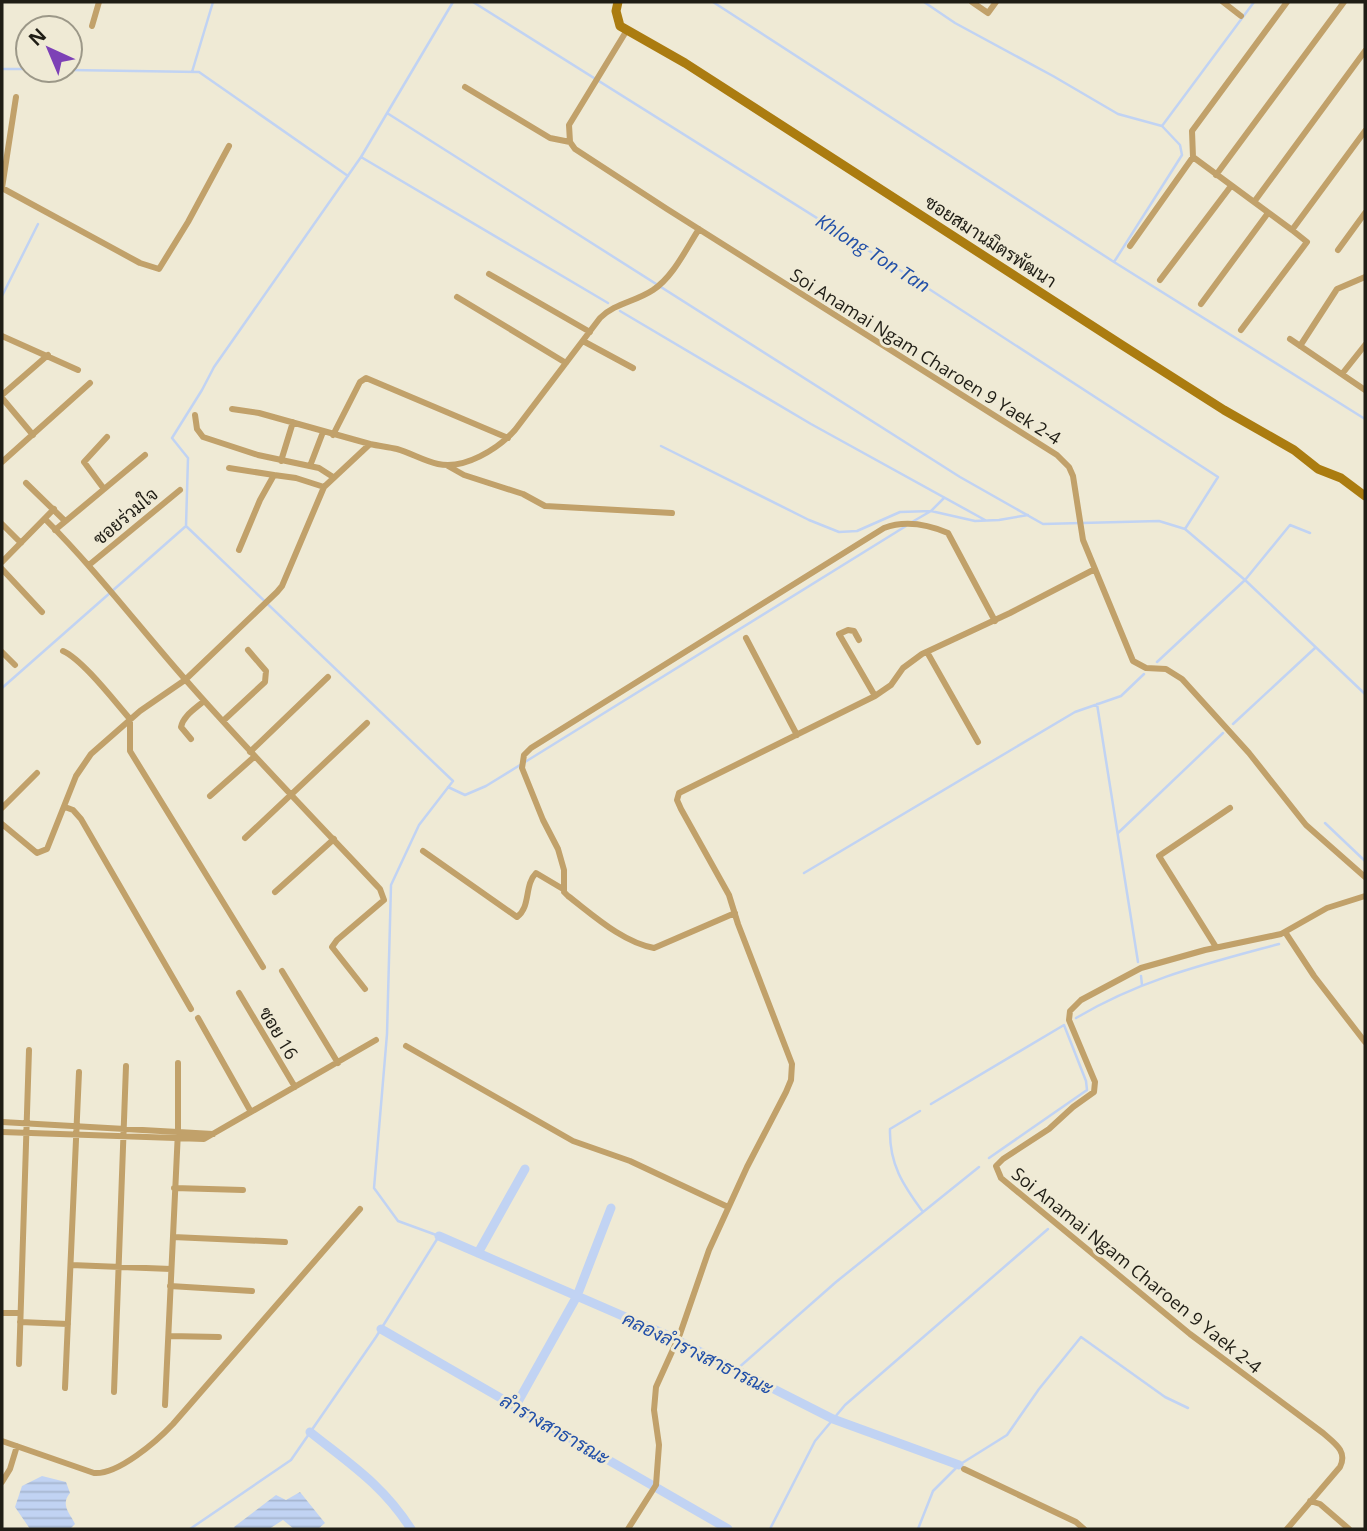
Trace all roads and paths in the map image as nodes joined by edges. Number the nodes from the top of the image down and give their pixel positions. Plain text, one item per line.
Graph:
1 (99, 2) edge
2 (618, 2) edge
3 (972, 2) edge
4 (996, 2) edge
5 (1223, 2) edge
6 (1287, 2) edge
7 (1344, 2) edge
8 (1241, 16) dead end
9 (92, 26) dead end
10 (627, 30) junction
11 (1365, 51) edge
12 (465, 87) dead end
13 (16, 97) dead end
14 (1365, 131) edge
15 (570, 142) junction
16 (229, 146) dead end
17 (1193, 158) junction
18 (1216, 175) junction
19 (1231, 186) junction
20 (2, 188) edge
21 (1254, 202) junction
22 (1268, 213) junction
23 (1365, 213) edge
24 (699, 229) junction
25 (1292, 230) junction
26 (1130, 246) dead end
27 (1338, 250) dead end
28 (489, 274) dead end
29 (1365, 277) edge
30 (1160, 281) dead end
31 (457, 297) dead end
32 (1201, 304) dead end
33 (1241, 330) dead end
34 (590, 332) junction
35 (2, 336) edge
36 (1290, 339) dead end
37 (583, 341) junction
38 (1365, 345) edge
39 (1300, 346) junction
40 (48, 355) junction
41 (566, 363) junction
42 (633, 368) dead end
43 (78, 370) dead end
44 (1342, 374) junction
45 (90, 383) dead end
46 (1365, 390) edge
47 (2, 396) edge
48 (232, 409) dead end
49 (195, 415) dead end
50 (293, 422) junction
51 (323, 432) junction
52 (33, 435) junction
53 (333, 435) junction
54 (107, 437) dead end
55 (508, 438) junction
56 (370, 444) junction
57 (145, 455) dead end
58 (282, 461) junction
59 (2, 462) edge
60 (447, 465) junction
61 (310, 466) junction
62 (229, 468) dead end
63 (274, 475) junction
64 (333, 477) junction
65 (26, 483) dead end
66 (324, 487) junction
67 (104, 489) junction
68 (180, 490) dead end
69 (1365, 496) edge
70 (54, 509) junction
71 (672, 513) dead end
72 (45, 519) junction
73 (65, 521) junction
74 (2, 524) edge
75 (55, 530) junction
76 (21, 543) junction
77 (239, 550) dead end
78 (2, 562) edge
79 (89, 565) junction
80 (2, 569) edge
81 (1095, 569) junction
82 (42, 612) dead end
83 (995, 621) junction
84 (746, 638) dead end
85 (859, 640) dead end
86 (248, 650) dead end
87 (63, 651) dead end
88 (2, 652) edge
89 (927, 652) junction
90 (15, 665) dead end
91 (328, 677) dead end
92 (185, 680) junction
93 (875, 696) junction
94 (204, 701) junction
95 (130, 719) junction
96 (223, 721) junction
97 (367, 723) dead end
98 (797, 735) junction
99 (191, 739) dead end
100 (978, 742) dead end
101 (252, 754) junction
102 (37, 773) dead end
103 (291, 794) junction
104 (210, 796) dead end
105 (65, 807) junction
106 (2, 808) edge
107 (1230, 808) dead end
108 (2, 824) edge
109 (246, 838) dead end
110 (334, 839) junction
111 (423, 851) dead end
112 (1365, 877) edge
113 (564, 890) junction
114 (275, 892) dead end
115 (1365, 896) edge
116 (735, 913) junction
117 (1286, 932) junction
118 (1216, 947) junction
119 (263, 967) dead end
120 (282, 971) dead end
121 (365, 989) dead end
122 (239, 993) dead end
123 (191, 1009) dead end
124 (198, 1018) dead end
125 (376, 1040) dead end
126 (1365, 1042) edge
127 (406, 1046) dead end
128 (29, 1050) dead end
129 (178, 1063) dead end
130 (338, 1063) junction
131 (126, 1066) dead end
132 (79, 1072) dead end
133 (295, 1087) junction
134 (251, 1112) junction
135 (2, 1122) edge
136 (26, 1123) junction
137 (77, 1126) junction
138 (126, 1128) junction
139 (2, 1132) edge
140 (26, 1132) junction
141 (76, 1134) junction
142 (178, 1135) junction
143 (124, 1137) junction
144 (174, 1188) junction
145 (243, 1190) dead end
146 (728, 1207) junction
147 (360, 1209) dead end
148 (173, 1237) junction
149 (285, 1242) dead end
150 (71, 1265) junction
151 (119, 1268) junction
152 (171, 1269) junction
153 (170, 1286) junction
154 (253, 1291) dead end
155 (2, 1313) edge
156 (19, 1313) junction
157 (20, 1322) junction
158 (68, 1324) junction
159 (169, 1336) junction
160 (219, 1337) dead end
161 (19, 1364) dead end
162 (65, 1388) dead end
163 (114, 1392) dead end
164 (165, 1405) dead end
165 (2, 1441) edge
166 (17, 1446) junction
167 (964, 1469) dead end
168 (2, 1482) edge
169 (1310, 1501) junction
170 (628, 1529) edge
171 (1084, 1529) edge
172 (1287, 1529) edge
173 (1349, 1529) edge

1 - 9 street
2 - 10 street
3 - 4 street
5 - 8 street
6 - 17 street
7 - 18 street
10 - 15 street
10 - 69 street, ซอยสมานมิตรพัฒนา
11 - 21 street
12 - 15 street, Soi Anamai Ngam Charoen 9 Yaek 2-4
13 - 20 street
14 - 25 street
15 - 24 street, Soi Anamai Ngam Charoen 9 Yaek 2-4
16 - 20 street
17 - 18 street
17 - 26 street
18 - 19 street
19 - 21 street
19 - 30 street
21 - 22 street
22 - 25 street
22 - 32 street
23 - 27 street
24 - 34 street
24 - 81 street, Soi Anamai Ngam Charoen 9 Yaek 2-4
25 - 33 street
28 - 34 street
29 - 39 street
31 - 41 street
34 - 37 street
35 - 40 street
36 - 39 street
37 - 41 street
37 - 42 street
38 - 44 street
39 - 44 street
40 - 43 street
40 - 47 street
41 - 55 street
44 - 46 street
45 - 52 street
47 - 52 street
48 - 50 street
49 - 58 street
50 - 51 street
50 - 58 street
51 - 53 street
51 - 61 street
52 - 59 street
53 - 55 street
53 - 56 street
54 - 67 street
55 - 60 street
56 - 60 street
56 - 64 street
57 - 67 street
58 - 61 street
60 - 71 street
61 - 64 street
62 - 63 street
63 - 66 street
63 - 77 street
64 - 66 street
65 - 70 street
66 - 92 street
67 - 73 street
68 - 79 street, ซอยร่วมใจ
70 - 72 street
70 - 73 street
72 - 75 street
72 - 76 street
73 - 75 street
74 - 76 street
75 - 79 street
76 - 78 street
79 - 92 street
80 - 82 street
81 - 83 street
81 - 112 street, Soi Anamai Ngam Charoen 9 Yaek 2-4
83 - 89 street
83 - 113 street
84 - 98 street
85 - 93 street
86 - 96 street
87 - 95 street
88 - 90 street
89 - 93 street
89 - 100 street
91 - 101 street
92 - 94 street
92 - 95 street
93 - 98 street
94 - 96 street
94 - 99 street
95 - 105 street
95 - 119 street
96 - 101 street
97 - 103 street
98 - 116 street
101 - 103 street
101 - 104 street
102 - 106 street
103 - 109 street
103 - 110 street
105 - 108 street
105 - 123 street
107 - 118 street
110 - 114 street
110 - 121 street
111 - 113 street
113 - 116 street
115 - 117 street, Soi Anamai Ngam Charoen 9 Yaek 2-4
116 - 146 street
117 - 118 street, Soi Anamai Ngam Charoen 9 Yaek 2-4
117 - 126 street
118 - 169 street, Soi Anamai Ngam Charoen 9 Yaek 2-4
120 - 130 street
122 - 133 street, ซอย 16
124 - 134 street
125 - 130 street
127 - 146 street
128 - 136 street
129 - 142 street
130 - 133 street
131 - 138 street
132 - 137 street
133 - 134 street
134 - 142 street
135 - 136 street
136 - 137 street
136 - 140 street
137 - 138 street
137 - 141 street
138 - 142 street
138 - 143 street
139 - 140 street
140 - 141 street
140 - 156 street
141 - 143 street
141 - 150 street
142 - 143 street
142 - 144 street
143 - 151 street
144 - 145 street
144 - 148 street
146 - 170 street
147 - 166 street
148 - 149 street
148 - 152 street
150 - 151 street
150 - 158 street
151 - 152 street
151 - 163 street
152 - 153 street
153 - 154 street
153 - 159 street
155 - 156 street
156 - 157 street
157 - 158 street
157 - 161 street
158 - 162 street
159 - 160 street
159 - 164 street
165 - 166 street
166 - 168 street
167 - 171 street
169 - 172 street, Soi Anamai Ngam Charoen 9 Yaek 2-4
169 - 173 street

